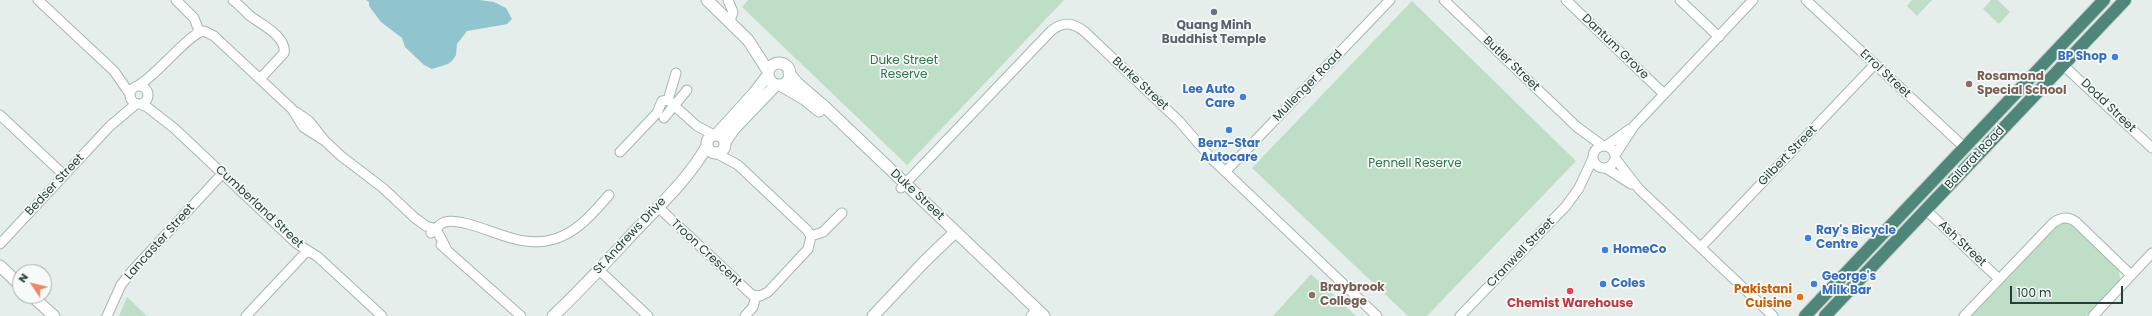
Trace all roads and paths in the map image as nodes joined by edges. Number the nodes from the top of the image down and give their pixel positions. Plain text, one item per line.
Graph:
1 (38, 0) edge
2 (176, 0) edge
3 (233, 0) edge
4 (707, 0) edge
5 (728, 0) edge
6 (1390, 0) edge
7 (1444, 0) edge
8 (1566, 0) edge
9 (1680, 0) edge
10 (1753, 0) edge
11 (1806, 0) edge
12 (2104, 0) edge
13 (2125, 0) edge
14 (730, 21) junction
15 (199, 31) junction
16 (1719, 37) junction
17 (779, 63) junction
18 (1874, 64) junction
19 (2063, 64) junction
20 (162, 67) junction
21 (114, 72) junction
22 (676, 73) dead end
23 (768, 73) junction
24 (789, 74) junction
25 (260, 79) junction
26 (778, 85) junction
27 (138, 86) junction
28 (687, 90) dead end
29 (148, 93) junction
30 (1664, 94) junction
31 (130, 95) junction
32 (672, 103) junction
33 (138, 104) junction
34 (0, 115) edge
35 (664, 118) dead end
36 (110, 126) junction
37 (1634, 126) junction
38 (174, 128) junction
39 (1577, 128) junction
40 (715, 144) junction
41 (1604, 146) junction
42 (1964, 147) junction
43 (2152, 148) edge
44 (620, 152) dead end
45 (1593, 156) junction
46 (1615, 157) junction
47 (1604, 168) junction
48 (1226, 171) junction
49 (222, 174) junction
50 (64, 175) junction
51 (903, 186) junction
52 (1579, 188) junction
53 (1639, 189) junction
54 (609, 195) dead end
55 (658, 207) junction
56 (1926, 210) junction
57 (842, 213) dead end
58 (433, 231) junction
59 (951, 233) junction
60 (811, 236) junction
61 (0, 244) edge
62 (1701, 247) junction
63 (307, 251) junction
64 (2152, 253) edge
65 (0, 266) edge
66 (599, 270) junction
67 (2131, 275) junction
68 (12, 277) edge
69 (1999, 279) junction
70 (756, 296) junction
71 (572, 299) junction
72 (41, 304) edge
73 (1036, 314) edge
74 (519, 315) edge
75 (54, 316) edge
76 (107, 316) edge
77 (246, 316) edge
78 (382, 316) edge
79 (553, 316) edge
80 (560, 316) edge
81 (648, 316) edge
82 (745, 316) edge
83 (873, 316) edge
84 (1377, 316) edge
85 (1460, 316) edge
86 (1773, 316) edge
87 (1804, 316) edge
88 (1825, 316) edge
89 (1964, 316) edge
90 (2093, 316) edge

1 - 21 street
2 - 15 street
3 - 25 street
4 - 14 street
5 - 14 street
6 - 48 street, Mullenger Road
7 - 39 street, Butler Street
8 - 30 street, Dantum Grove
9 - 16 street
10 - 16 street
11 - 18 street, Errol Street
12 - 42 highway, Ballarat Road
13 - 19 highway, Ballarat Road
14 - 17 street
14 - 23 street
15 - 20 street
15 - 25 street
16 - 30 street
17 - 23 street
17 - 24 street
18 - 42 street, Errol Street
18 - 62 street, Gilbert Street
19 - 43 street, Dodd Street
19 - 56 highway, Ballarat Road
20 - 27 street
20 - 29 street
21 - 27 street
21 - 31 street
22 - 32 street
23 - 26 street
23 - 40 street, St Andrews Drive
24 - 26 street
24 - 51 street, Duke Street
25 - 58 street
26 - 40 street, St Andrews Drive
26 - 51 street, Duke Street
27 - 29 street
27 - 31 street
28 - 32 street
29 - 33 street
29 - 38 street, Cumberland Street
30 - 37 street
31 - 33 street
31 - 36 street, Bedser Street
32 - 35 street
32 - 40 street
32 - 44 street
33 - 36 street, Bedser Street
33 - 38 street, Cumberland Street
34 - 50 street
36 - 50 street, Bedser Street
37 - 41 street
37 - 46 street
38 - 49 street, Cumberland Street
39 - 41 street, Butler Street
39 - 45 street, Butler Street
40 - 55 street, St Andrews Drive
40 - 60 street
41 - 45 street
41 - 46 street
42 - 87 highway, Ballarat Road
45 - 47 street
45 - 52 street, Cranwell Street
46 - 47 street
46 - 53 street
47 - 52 street, Cranwell Street
47 - 53 street
48 - 51 street, Burke Street
48 - 84 street, Burke Street
49 - 63 street, Cumberland Street
49 - 76 street, Lancaster Street
50 - 61 street, Bedser Street
51 - 59 street, Duke Street
52 - 85 street, Cranwell Street
53 - 62 street
54 - 58 street
55 - 66 street, St Andrews Drive
55 - 70 street, Troon Crescent
56 - 69 street, Ash Street
56 - 88 highway, Ballarat Road
57 - 60 street
58 - 74 street
59 - 73 street, Duke Street
59 - 83 street
60 - 70 street
62 - 86 street
63 - 77 street
63 - 78 street, Cumberland Street
64 - 67 street
65 - 68 street
66 - 71 street, St Andrews Drive
66 - 81 street
67 - 69 street
67 - 90 street
69 - 89 street
70 - 82 street
71 - 79 street, St Andrews Drive
71 - 80 street, St Andrews Drive
72 - 75 street

